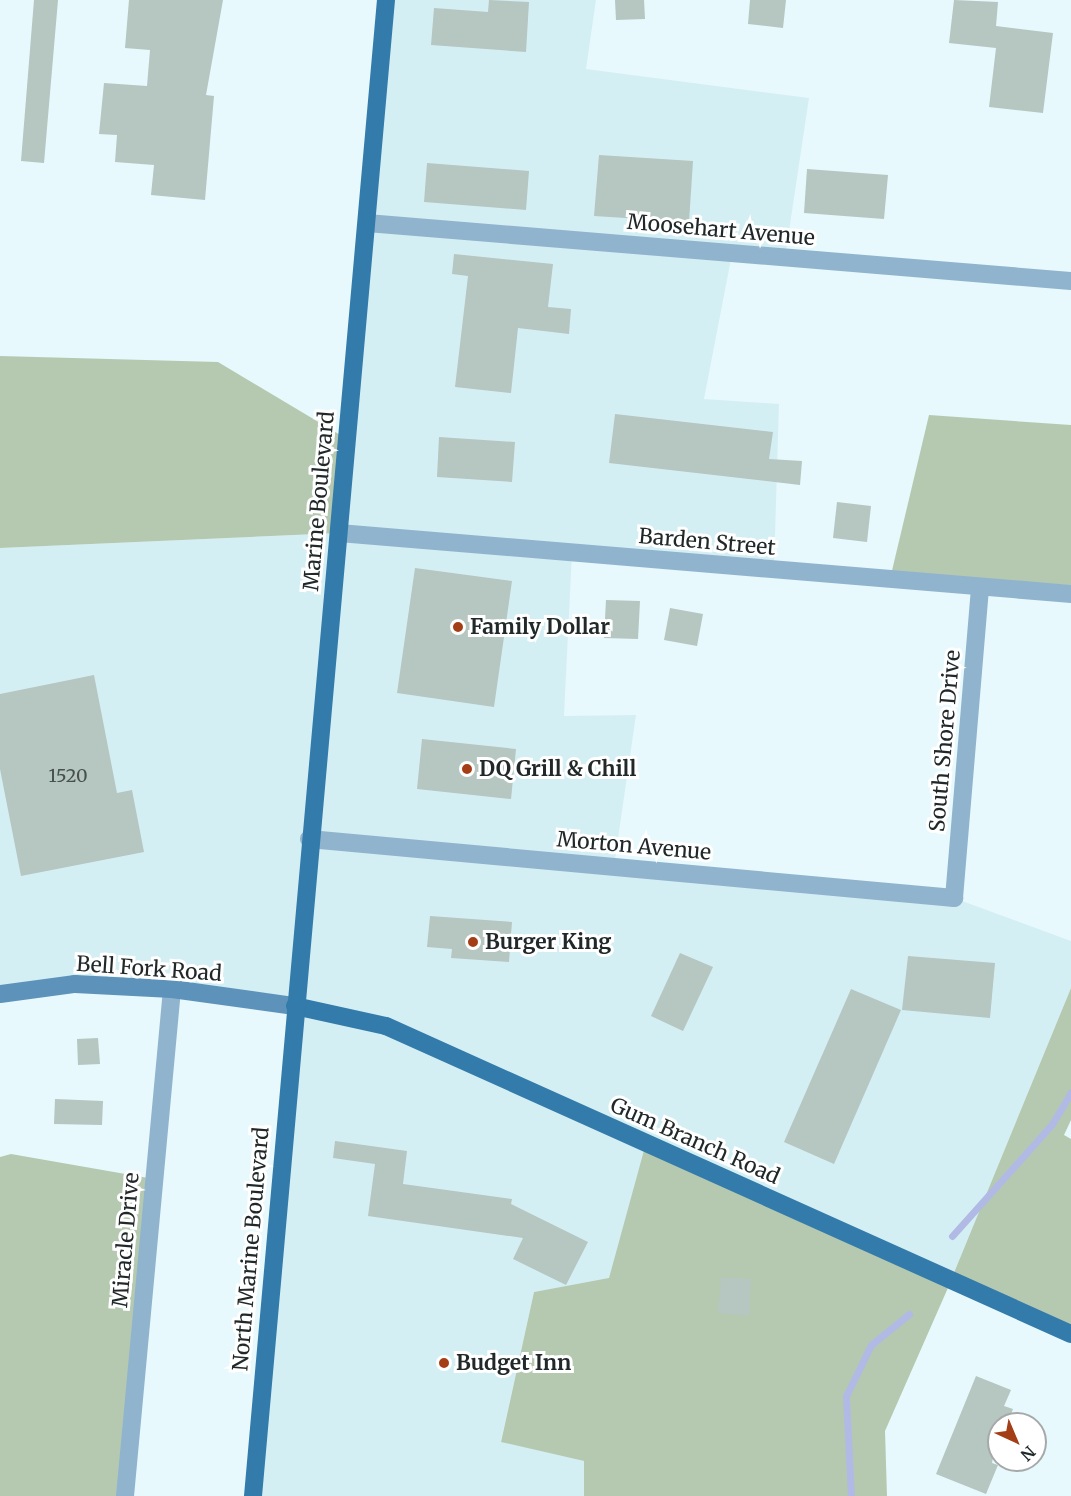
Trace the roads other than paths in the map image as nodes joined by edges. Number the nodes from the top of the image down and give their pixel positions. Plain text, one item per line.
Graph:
1 (386, 0) edge
2 (366, 224) junction
3 (1071, 281) edge
4 (339, 533) junction
5 (980, 587) junction
6 (1071, 594) edge
7 (309, 839) junction
8 (954, 898) joint
9 (172, 989) junction
10 (0, 994) edge
11 (295, 1006) junction
12 (1071, 1334) edge
13 (125, 1496) edge
14 (253, 1496) edge

1 - 2 main road, Marine Boulevard
2 - 3 street, Moosehart Avenue
2 - 4 main road, Marine Boulevard
4 - 5 street, Barden Street
4 - 7 main road, Marine Boulevard
5 - 6 street, Barden Street
5 - 8 street, South Shore Drive
7 - 8 street, Morton Avenue
7 - 11 main road, Marine Boulevard
9 - 10 main road, Bell Fork Road
9 - 11 main road, Bell Fork Road
9 - 13 street, Miracle Drive
11 - 12 main road, Gum Branch Road
11 - 14 main road, North Marine Boulevard

